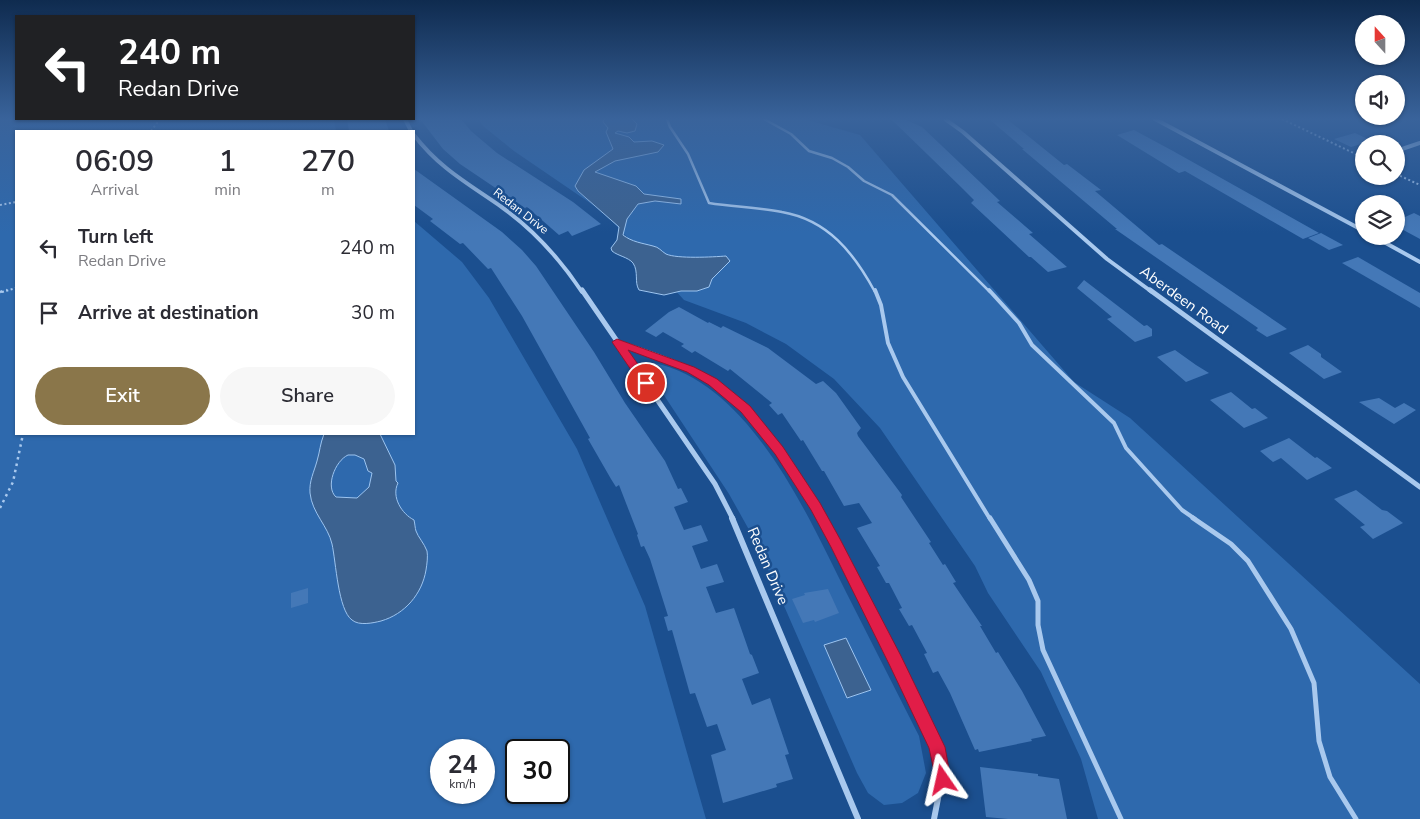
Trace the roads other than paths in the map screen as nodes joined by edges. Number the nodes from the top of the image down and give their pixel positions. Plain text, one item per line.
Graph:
1 (433, 157) edge
2 (689, 157) edge
3 (830, 157) edge
4 (992, 157) edge
5 (1226, 157) edge
6 (1355, 226) edge
7 (1389, 245) edge
8 (1420, 262) edge
9 (617, 342) junction
10 (1420, 487) edge
11 (858, 819) edge
12 (934, 819) edge
13 (1121, 819) edge
14 (1356, 819) edge

1 - 9 street, Redan Drive
2 - 13 lane
3 - 14 lane
4 - 10 street, Aberdeen Road
5 - 6 street
7 - 8 street
9 - 11 street, Redan Drive
9 - 12 street

